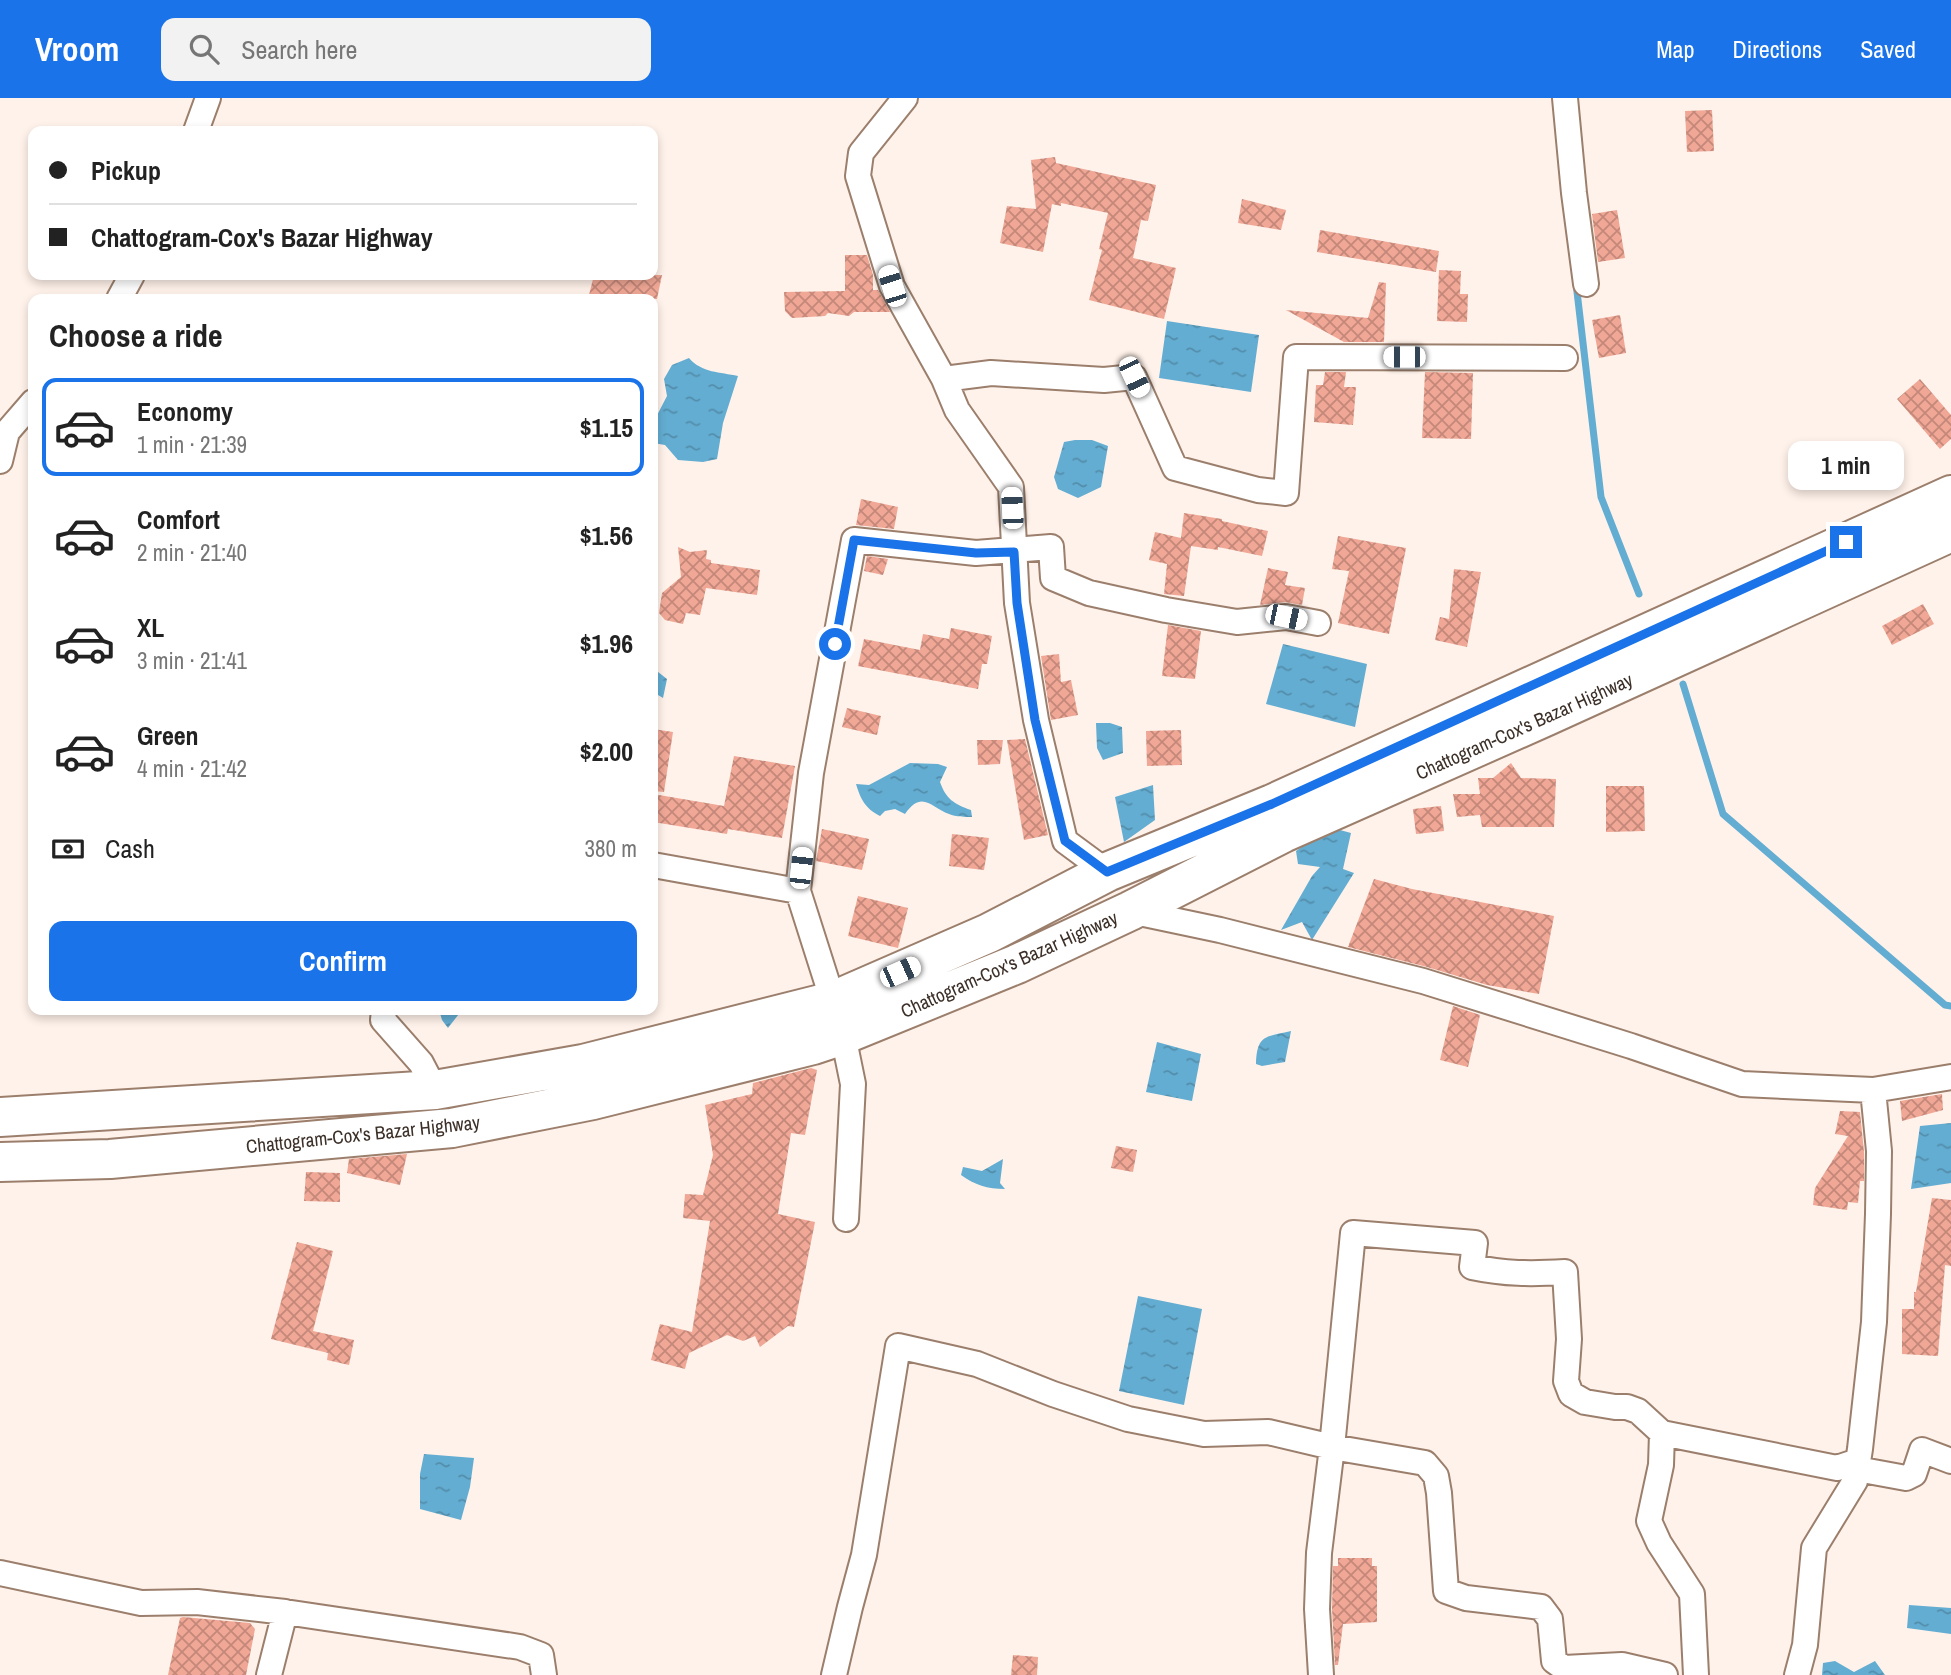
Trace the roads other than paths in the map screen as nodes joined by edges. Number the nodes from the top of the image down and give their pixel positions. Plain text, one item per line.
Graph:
1 (208, 98) edge
2 (905, 98) edge
3 (1565, 98) edge
4 (198, 126) edge
5 (1586, 284) dead end
6 (1566, 358) dead end
7 (944, 379) junction
8 (28, 408) edge
9 (0, 461) edge
10 (1951, 495) edge
11 (1951, 532) edge
12 (1014, 552) junction
13 (1318, 623) dead end
14 (658, 865) edge
15 (1107, 872) junction
16 (798, 891) junction
17 (1130, 911) junction
18 (384, 1015) edge
19 (838, 1018) junction
20 (1951, 1077) edge
21 (435, 1090) junction
22 (1872, 1090) junction
23 (0, 1118) edge
24 (0, 1162) edge
25 (846, 1219) dead end
26 (1662, 1433) junction
27 (1332, 1447) junction
28 (1951, 1461) edge
29 (1857, 1465) junction
30 (0, 1573) edge
31 (285, 1612) junction
32 (269, 1675) edge
33 (544, 1675) edge
34 (834, 1675) edge
35 (1321, 1675) edge
36 (1665, 1675) edge
37 (1696, 1675) edge
38 (1797, 1675) edge

1 - 4 street
2 - 7 street
3 - 5 street
6 - 7 street
7 - 12 street
8 - 9 street
10 - 15 highway, Chattogram-Cox's Bazar Highway
11 - 17 highway, Chattogram-Cox's Bazar Highway
12 - 13 street
12 - 15 street
12 - 16 street
14 - 16 street
15 - 19 highway, Chattogram-Cox's Bazar Highway
16 - 19 street
17 - 19 highway, Chattogram-Cox's Bazar Highway
17 - 22 street
18 - 21 street
19 - 21 highway, Chattogram-Cox's Bazar Highway
19 - 24 highway, Chattogram-Cox's Bazar Highway
19 - 25 street
20 - 22 street
21 - 23 highway, Chattogram-Cox's Bazar Highway
22 - 29 street
26 - 27 street
26 - 29 street
26 - 37 street
27 - 34 street
27 - 35 street
27 - 36 street
28 - 29 street
29 - 38 street
30 - 31 street
31 - 32 street
31 - 33 street

